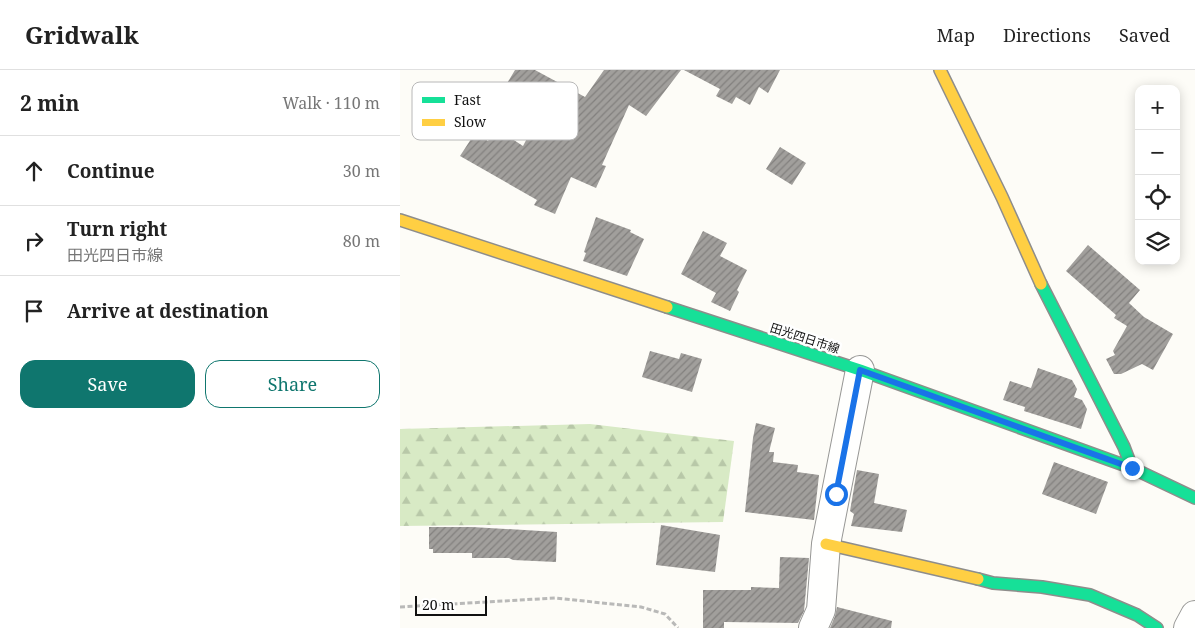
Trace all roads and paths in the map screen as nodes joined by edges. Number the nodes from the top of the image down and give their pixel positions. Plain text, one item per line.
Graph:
1 (940, 70) edge
2 (400, 220) edge
3 (860, 370) junction
4 (1132, 468) junction
5 (1195, 498) edge
6 (826, 544) junction
7 (400, 607) edge
8 (1195, 615) edge
9 (678, 628) edge
10 (813, 628) edge
11 (1157, 628) edge
12 (1188, 628) edge

1 - 4 main road
2 - 3 main road, 田光四日市線
3 - 4 main road, 田光四日市線
3 - 6 street
4 - 5 main road, 田光四日市線
6 - 10 street
6 - 11 main road
7 - 9 path
8 - 12 street

